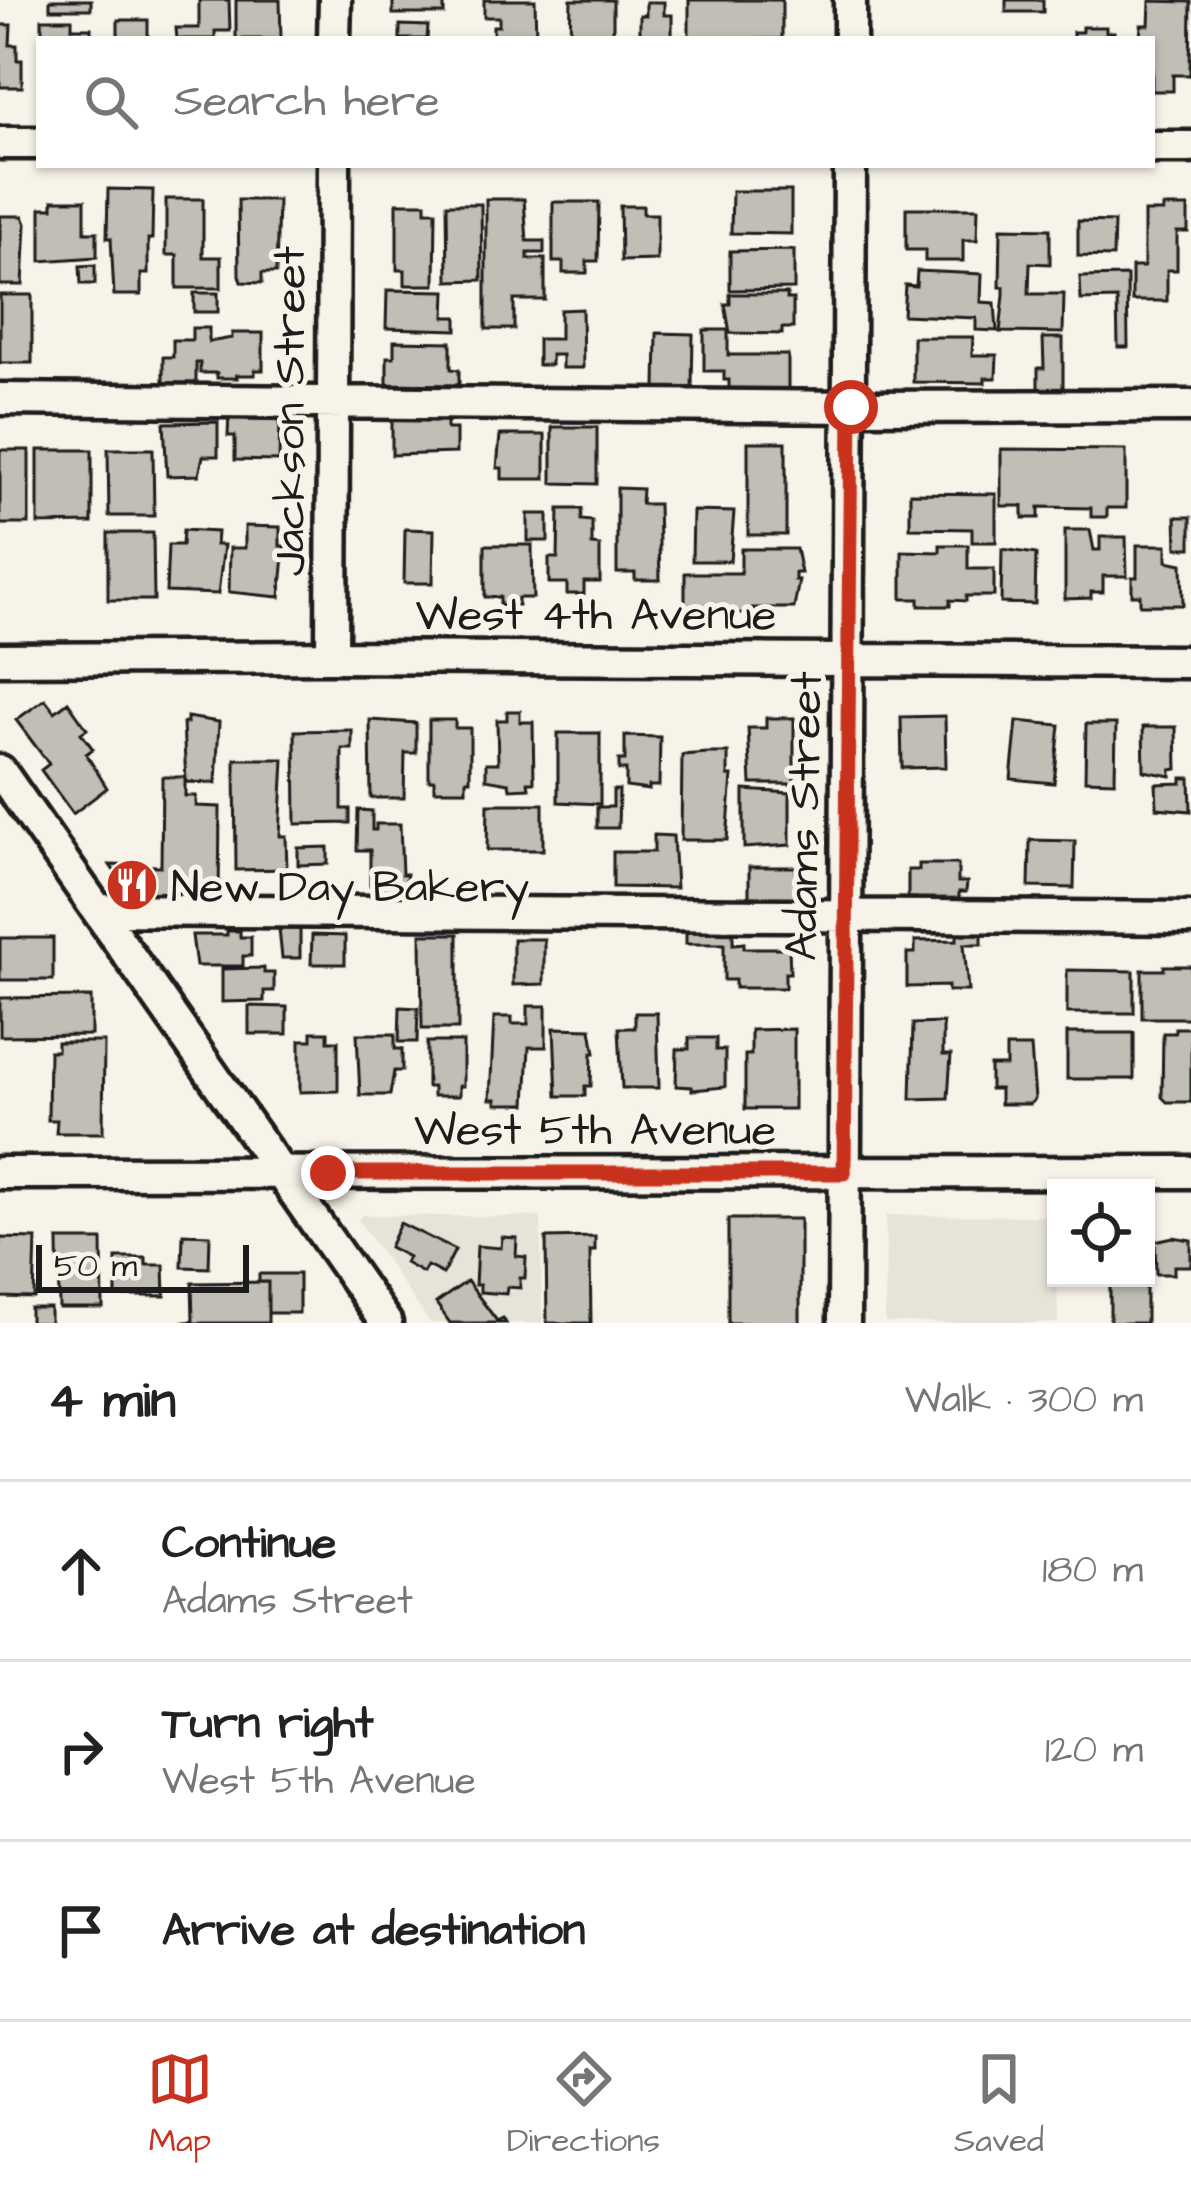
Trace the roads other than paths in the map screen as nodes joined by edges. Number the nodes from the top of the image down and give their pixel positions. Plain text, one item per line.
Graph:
1 (334, 0) edge
2 (850, 0) edge
3 (334, 36) edge
4 (850, 36) edge
5 (0, 143) edge
6 (36, 143) edge
7 (1155, 147) edge
8 (1191, 147) edge
9 (334, 168) edge
10 (850, 168) edge
11 (0, 399) edge
12 (333, 403) junction
13 (1191, 406) edge
14 (851, 407) junction
15 (332, 657) junction
16 (0, 659) edge
17 (849, 660) junction
18 (1191, 662) edge
19 (0, 772) edge
20 (99, 910) junction
21 (846, 917) junction
22 (1191, 918) edge
23 (1191, 1172) edge
24 (0, 1173) edge
25 (278, 1173) junction
26 (844, 1173) junction
27 (386, 1323) edge
28 (844, 1323) edge

1 - 3 street
2 - 4 street
5 - 6 street
7 - 8 street
9 - 12 street, Jackson Street
10 - 14 street, Adams Street
11 - 12 street
12 - 14 street
12 - 15 street, Jackson Street
13 - 14 street
14 - 17 street, Adams Street
15 - 16 street, West 4th Avenue
15 - 17 street, West 4th Avenue
17 - 18 street, West 4th Avenue
17 - 21 street, Adams Street
19 - 20 street
20 - 21 street
20 - 25 street
21 - 22 street
21 - 26 street, Adams Street
23 - 26 street, West 5th Avenue
24 - 25 street, West 5th Avenue
25 - 26 street, West 5th Avenue
25 - 27 street
26 - 28 street, Adams Street

